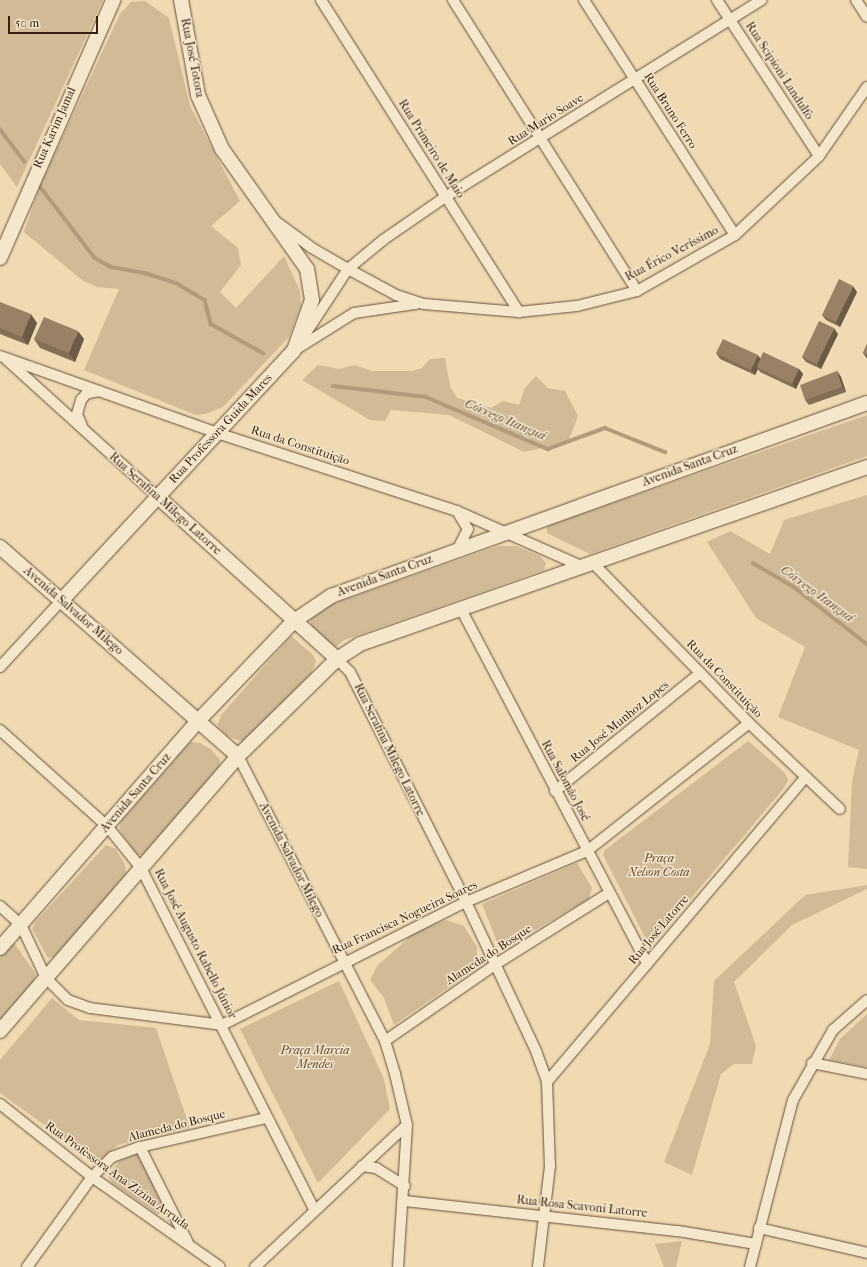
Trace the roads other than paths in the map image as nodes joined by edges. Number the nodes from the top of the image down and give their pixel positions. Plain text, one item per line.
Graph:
1 (113, 0) edge
2 (181, 0) edge
3 (321, 0) edge
4 (453, 0) edge
5 (584, 0) edge
6 (717, 0) edge
7 (762, 0) edge
8 (856, 0) edge
9 (867, 17) edge
10 (730, 20) junction
11 (635, 79) junction
12 (867, 86) edge
13 (541, 139) junction
14 (819, 156) junction
15 (445, 197) junction
16 (270, 216) junction
17 (735, 235) junction
18 (0, 258) edge
19 (348, 269) junction
20 (637, 290) junction
21 (424, 304) junction
22 (519, 312) junction
23 (294, 350) junction
24 (2, 357) edge
25 (99, 391) junction
26 (867, 403) edge
27 (84, 431) junction
28 (217, 433) junction
29 (867, 467) edge
30 (158, 497) junction
31 (457, 511) junction
32 (509, 531) junction
33 (0, 547) edge
34 (458, 549) junction
35 (587, 565) junction
36 (61, 601) junction
37 (461, 609) junction
38 (294, 621) junction
39 (336, 660) junction
40 (0, 667) edge
41 (700, 673) junction
42 (198, 721) junction
43 (749, 723) junction
44 (0, 730) edge
45 (238, 756) junction
46 (806, 777) junction
47 (555, 791) junction
48 (840, 809) dead end
49 (107, 826) junction
50 (587, 851) junction
51 (141, 868) junction
52 (609, 893) junction
53 (466, 902) junction
54 (0, 906) edge
55 (21, 925) junction
56 (0, 948) edge
57 (344, 961) junction
58 (496, 964) junction
59 (647, 964) junction
60 (46, 978) junction
61 (867, 1000) edge
62 (222, 1024) junction
63 (0, 1031) edge
64 (384, 1042) junction
65 (812, 1063) junction
66 (867, 1074) edge
67 (547, 1082) junction
68 (0, 1104) edge
69 (267, 1118) junction
70 (407, 1125) junction
71 (140, 1147) junction
72 (362, 1166) junction
73 (92, 1177) junction
74 (405, 1186) junction
75 (405, 1201) junction
76 (314, 1209) junction
77 (170, 1211) junction
78 (544, 1217) junction
79 (155, 1222) junction
80 (759, 1228) junction
81 (756, 1244) junction
82 (189, 1245) junction
83 (867, 1253) edge
84 (27, 1267) edge
85 (220, 1267) edge
86 (255, 1267) edge
87 (398, 1267) edge
88 (538, 1267) edge
89 (750, 1267) edge

1 - 18 main road, Rua Karim Jamal
2 - 16 main road, Rua José Totora
3 - 15 street, Rua Primeiro de Maio
4 - 13 street
5 - 11 street, Rua Bruno Ferro
6 - 10 street, Rua Scipioni Landulfo
7 - 10 street, Rua Mario Soave
8 - 9 street
10 - 11 street, Rua Mario Soave
10 - 14 street, Rua Scipioni Landulfo
11 - 13 street, Rua Mario Soave
11 - 17 street, Rua Bruno Ferro
12 - 14 street, Rua Érico Veríssimo
13 - 15 street, Rua Mario Soave
13 - 20 street
14 - 17 street, Rua Érico Veríssimo
15 - 19 street, Rua Mario Soave
15 - 22 street, Rua Primeiro de Maio
16 - 19 street, Rua José Totora
16 - 23 main road, Rua José Totora
17 - 20 street, Rua Érico Veríssimo
19 - 21 street, Rua Érico Veríssimo
19 - 23 street, Rua Professora Guida Mares
20 - 22 street, Rua Érico Veríssimo
21 - 22 street, Rua Érico Veríssimo
21 - 23 street, Rua Érico Veríssimo
23 - 28 main road, Rua Professora Guida Mares
24 - 25 street, Rua da Constituição
24 - 27 street, Rua Serafina Milego Latorre
25 - 27 street
25 - 28 street, Rua da Constituição
26 - 32 main road, Avenida Santa Cruz
27 - 30 street, Rua Serafina Milego Latorre
28 - 30 main road, Rua Professora Guida Mares
28 - 31 street, Rua da Constituição
29 - 35 main road
30 - 36 main road, Rua Professora Guida Mares
30 - 38 main road, Rua Serafina Milego Latorre
31 - 32 street, Rua da Constituição
31 - 34 street
32 - 34 main road, Avenida Santa Cruz
32 - 35 street, Rua da Constituição
33 - 36 main road, Avenida Salvador Milego
34 - 38 main road, Avenida Santa Cruz
35 - 37 main road
35 - 41 street, Rua da Constituição
36 - 40 street, Rua Professora Guida Mares
36 - 42 main road, Avenida Salvador Milego
37 - 39 main road
37 - 47 street, Rua Salomão José
38 - 39 main road, Rua Serafina Milego Latorre
38 - 42 main road, Avenida Santa Cruz
39 - 45 main road
39 - 53 street, Rua Serafina Milego Latorre
41 - 43 street, Rua da Constituição
41 - 47 street, Rua José Munhoz Lopes
42 - 45 main road, Avenida Salvador Milego
42 - 49 main road, Avenida Santa Cruz
43 - 46 street, Rua da Constituição
43 - 50 street, Rua Francisca Nogueira Soares
44 - 49 street, Rua José Augusto Rabello Júnior
45 - 51 main road
45 - 57 street, Avenida Salvador Milego
46 - 48 street, Rua da Constituição
46 - 59 street, Rua José Latorre
47 - 50 street, Rua Salomão José
49 - 51 street, Rua José Augusto Rabello Júnior
49 - 55 main road, Avenida Santa Cruz
50 - 52 street, Rua Salomão José
50 - 53 street, Rua Francisca Nogueira Soares
51 - 60 main road
51 - 62 street, Rua José Augusto Rabello Júnior
52 - 58 street, Alameda do Bosque
52 - 59 street, Rua Salomão José
53 - 57 street, Rua Francisca Nogueira Soares
53 - 58 street, Rua Serafina Milego Latorre
54 - 55 street
55 - 56 main road, Avenida Santa Cruz
55 - 60 street
57 - 62 street, Rua Francisca Nogueira Soares
57 - 64 street, Avenida Salvador Milego
58 - 64 street, Alameda do Bosque
58 - 67 street, Rua Serafina Milego Latorre
59 - 67 street, Rua José Latorre
60 - 62 street
60 - 63 main road
61 - 65 street
62 - 69 street, Rua José Augusto Rabello Júnior
64 - 70 street, Avenida Salvador Milego
65 - 66 street
65 - 80 street
67 - 78 street, Rua Serafina Milego Latorre
68 - 73 street, Rua Professora Ana Zizina Arruda
69 - 71 street, Alameda do Bosque
69 - 76 street, Rua José Augusto Rabello Júnior
70 - 72 street
70 - 74 street, Avenida Salvador Milego
71 - 73 street, Alameda do Bosque
71 - 77 street
72 - 74 street
72 - 76 street
73 - 79 street, Rua Professora Ana Zizina Arruda
73 - 84 street, Alameda do Bosque
74 - 75 street, Avenida Salvador Milego
75 - 78 street, Rua Rosa Scavoni Latorre
75 - 87 street, Avenida Salvador Milego
76 - 86 street
77 - 79 street
77 - 82 street
78 - 81 street, Rua Rosa Scavoni Latorre
78 - 88 street, Rua Serafina Milego Latorre
79 - 82 street, Rua Professora Ana Zizina Arruda
80 - 81 street
80 - 83 street
81 - 89 street
82 - 85 street, Rua Professora Ana Zizina Arruda

